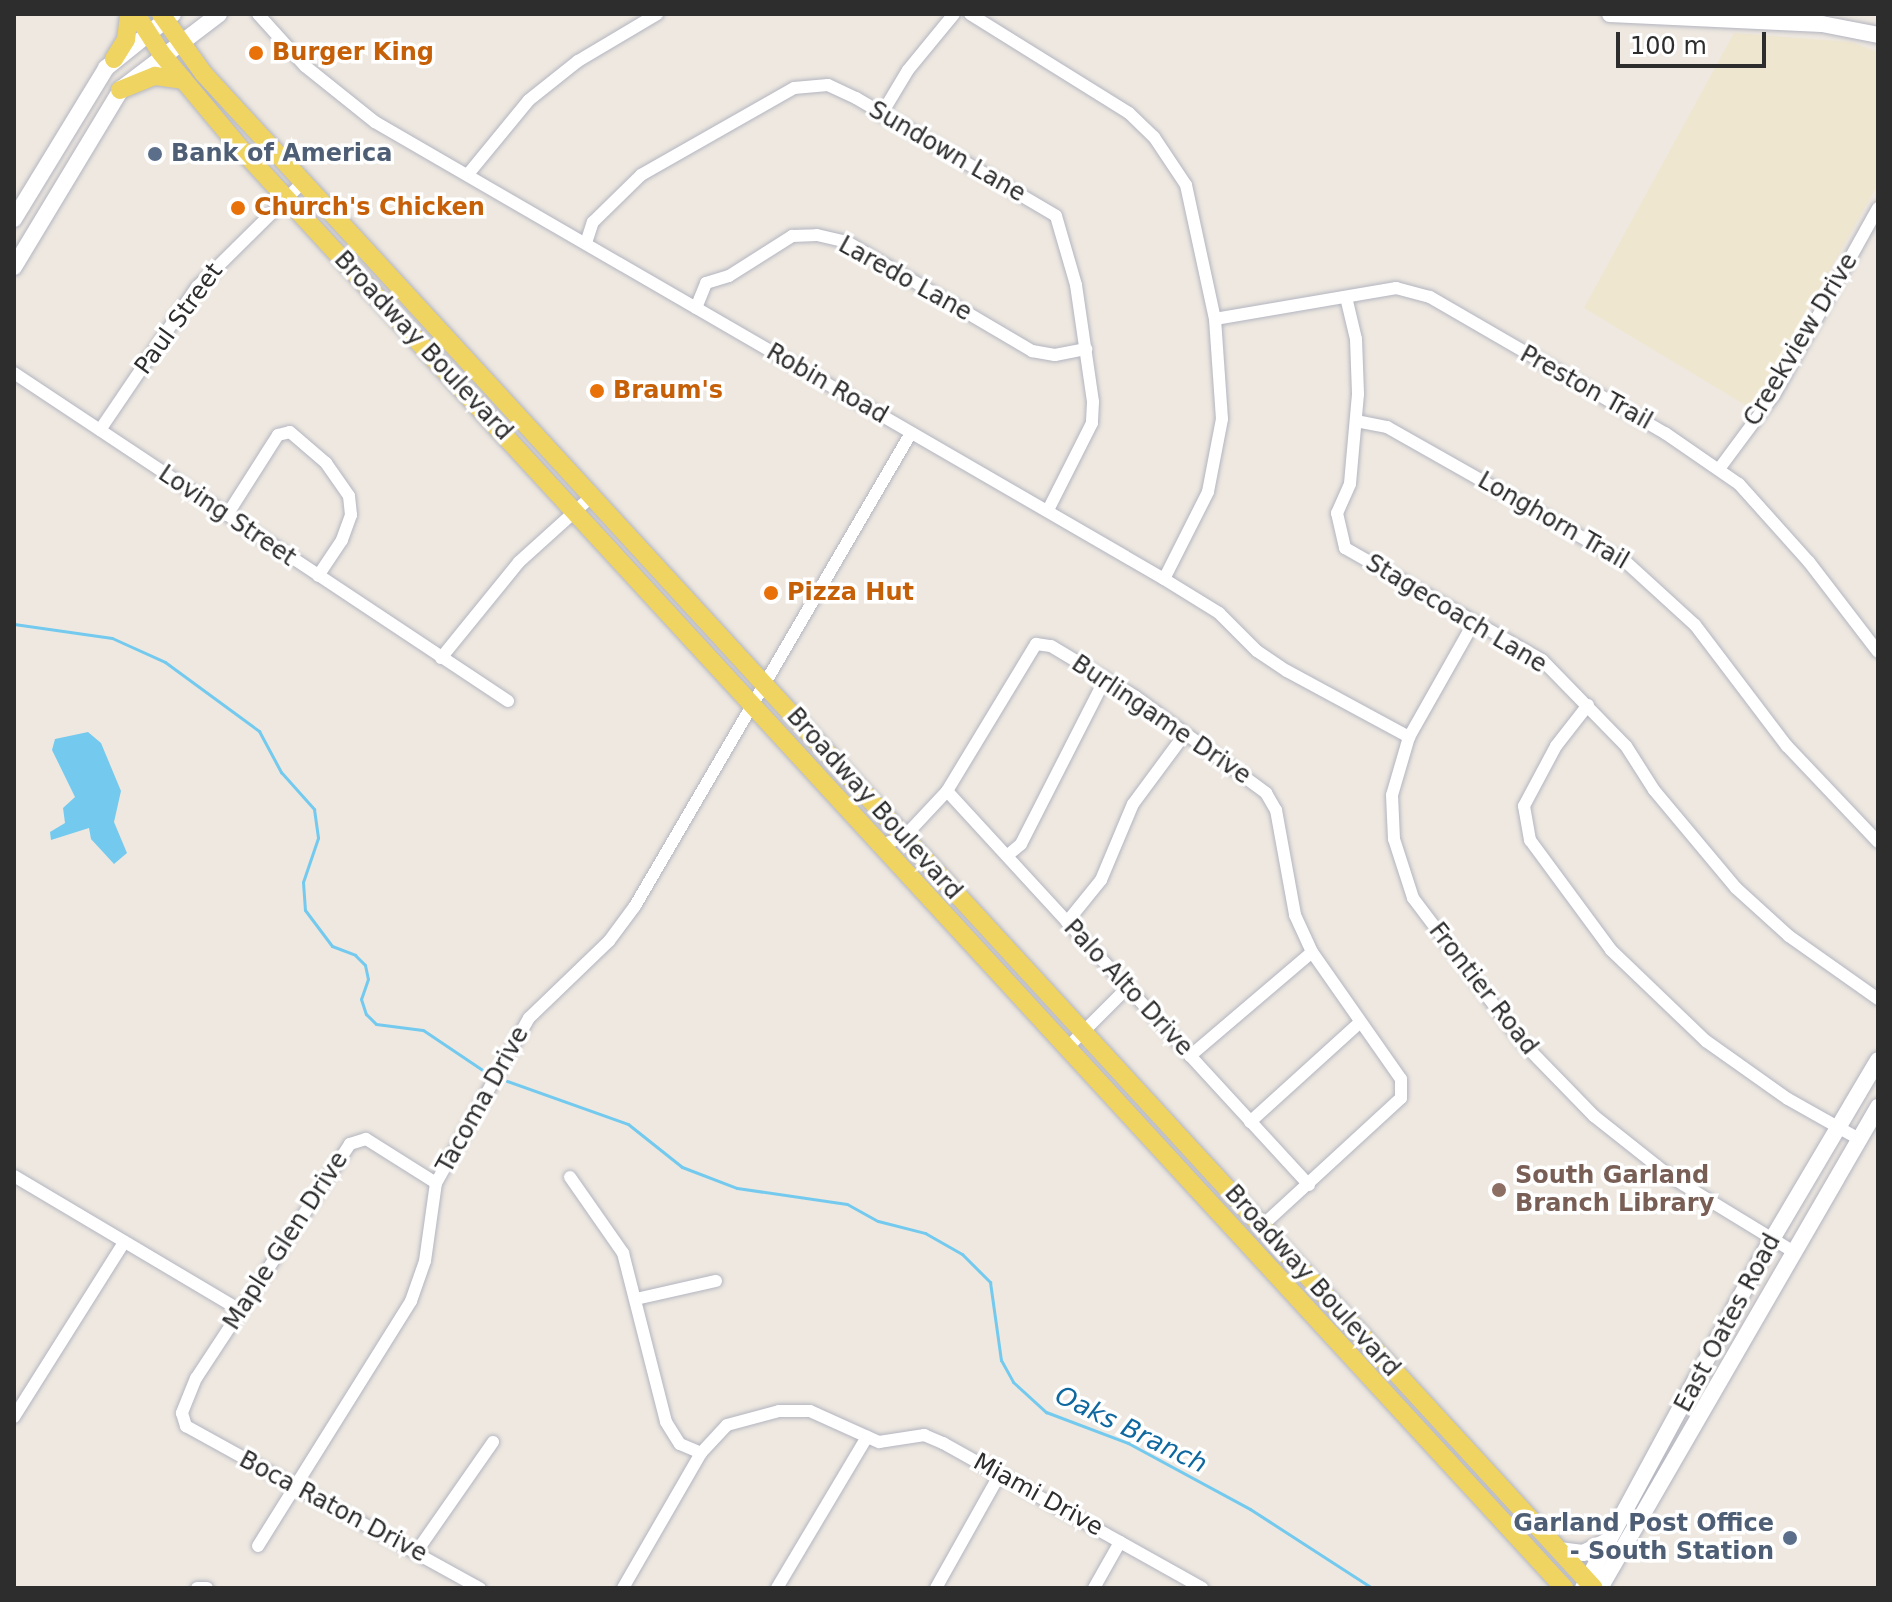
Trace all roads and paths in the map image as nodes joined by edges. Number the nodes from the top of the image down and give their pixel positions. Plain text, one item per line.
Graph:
1 (129, 14) edge
2 (136, 14) edge
3 (219, 14) edge
4 (258, 14) edge
5 (657, 14) edge
6 (954, 14) edge
7 (970, 14) edge
8 (1610, 14) edge
9 (166, 16) edge
10 (146, 32) junction
11 (1878, 35) edge
12 (179, 42) junction
13 (161, 53) junction
14 (114, 59) junction
15 (183, 80) junction
16 (120, 90) junction
17 (881, 115) junction
18 (469, 173) junction
19 (303, 182) junction
20 (26, 196) junction
21 (287, 198) junction
22 (1878, 208) edge
23 (48, 210) junction
24 (14, 219) edge
25 (586, 243) junction
26 (14, 267) edge
27 (405, 292) junction
28 (1346, 297) junction
29 (386, 307) junction
30 (696, 308) junction
31 (1215, 319) junction
32 (1086, 349) junction
33 (14, 373) edge
34 (1356, 421) junction
35 (100, 430) junction
36 (911, 433) junction
37 (1719, 469) junction
38 (592, 496) junction
39 (1048, 510) junction
40 (574, 511) junction
41 (227, 515) junction
42 (318, 576) junction
43 (1164, 579) junction
44 (1473, 624) junction
45 (1878, 652) edge
46 (441, 658) junction
47 (1105, 679) junction
48 (767, 685) junction
49 (508, 701) dead end
50 (1588, 705) junction
51 (754, 708) junction
52 (1184, 735) junction
53 (1409, 737) junction
54 (947, 791) junction
55 (904, 837) junction
56 (1878, 842) edge
57 (878, 846) junction
58 (1008, 855) junction
59 (1067, 922) junction
60 (1312, 952) junction
61 (1127, 988) junction
62 (1878, 999) edge
63 (1359, 1023) junction
64 (1084, 1033) junction
65 (1066, 1049) junction
66 (1190, 1056) junction
67 (1878, 1060) edge
68 (1878, 1107) edge
69 (1250, 1122) junction
70 (1838, 1128) junction
71 (1859, 1139) junction
72 (14, 1177) edge
73 (570, 1177) dead end
74 (436, 1183) junction
75 (1309, 1185) junction
76 (1262, 1226) junction
77 (1771, 1241) junction
78 (124, 1242) junction
79 (1794, 1252) junction
80 (716, 1281) dead end
81 (636, 1299) junction
82 (240, 1310) junction
83 (1679, 1414) junction
84 (14, 1417) edge
85 (1696, 1424) junction
86 (186, 1426) joint
87 (867, 1437) junction
88 (493, 1442) dead end
89 (701, 1453) junction
90 (1000, 1474) junction
91 (292, 1485) junction
92 (1610, 1540) junction
93 (1120, 1542) junction
94 (258, 1546) dead end
95 (1559, 1550) junction
96 (417, 1551) junction
97 (1591, 1586) edge
98 (197, 1588) edge
99 (207, 1588) edge
100 (480, 1588) edge
101 (623, 1588) edge
102 (777, 1588) edge
103 (936, 1588) edge
104 (1094, 1588) edge
105 (1202, 1588) edge
106 (1564, 1588) edge

1 - 14 main road
2 - 10 main road, Broadway Boulevard
3 - 12 main road
4 - 18 street, Robin Road
5 - 18 street
6 - 17 street
7 - 31 street
8 - 11 main road
9 - 10 main road
9 - 12 main road, Broadway Boulevard
10 - 13 main road, Broadway Boulevard
10 - 14 main road
12 - 13 main road
12 - 19 main road, Broadway Boulevard
13 - 15 main road, Broadway Boulevard
13 - 16 main road
14 - 20 main road
15 - 16 main road
15 - 21 main road, Broadway Boulevard
16 - 23 main road
17 - 25 street, Sundown Lane
17 - 32 street, Sundown Lane
18 - 25 street, Robin Road
19 - 21 street, Paul Street
19 - 27 main road, Broadway Boulevard
20 - 23 main road
20 - 24 main road
21 - 29 main road, Broadway Boulevard
21 - 35 street, Paul Street
22 - 37 street, Creekview Drive
23 - 26 main road
25 - 30 street, Robin Road
27 - 29 main road
27 - 38 main road, Broadway Boulevard
28 - 31 street, Preston Trail
28 - 34 street, Stagecoach Lane
28 - 37 street, Preston Trail
29 - 40 main road, Broadway Boulevard
30 - 32 street, Laredo Lane
30 - 36 street, Robin Road
31 - 43 street
32 - 39 street, Sundown Lane
33 - 35 street, Loving Street
34 - 44 street, Stagecoach Lane
34 - 56 street, Longhorn Trail
35 - 41 street, Loving Street
36 - 39 street, Robin Road
36 - 48 street, Tacoma Drive
37 - 45 street, Preston Trail
38 - 40 street
38 - 48 main road, Broadway Boulevard
39 - 43 street, Robin Road
40 - 46 street
40 - 51 main road, Broadway Boulevard
41 - 42 street, Loving Street
41 - 42 street
42 - 46 street, Loving Street
43 - 53 street, Robin Road
44 - 50 street, Stagecoach Lane
44 - 53 street, Frontier Road
46 - 49 street, Loving Street
47 - 52 street, Burlingame Drive
47 - 54 street, Burlingame Drive
47 - 58 street
48 - 51 street, Tacoma Drive
48 - 55 main road, Broadway Boulevard
50 - 62 street, Stagecoach Lane
50 - 70 street
51 - 57 main road, Broadway Boulevard
51 - 74 street, Tacoma Drive
52 - 59 street
52 - 60 street, Burlingame Drive
53 - 77 street, Frontier Road
54 - 55 street
54 - 58 street, Palo Alto Drive
55 - 57 street
55 - 64 main road, Broadway Boulevard
57 - 65 main road, Broadway Boulevard
58 - 59 street, Palo Alto Drive
59 - 61 street, Palo Alto Drive
60 - 63 street, Burlingame Drive
60 - 66 street
61 - 64 street
61 - 66 street, Palo Alto Drive
63 - 69 street
63 - 75 street, Burlingame Drive
64 - 65 street
64 - 76 main road, Broadway Boulevard
65 - 106 main road, Broadway Boulevard
66 - 69 street, Palo Alto Drive
67 - 70 main road, East Oates Road
68 - 71 main road, East Oates Road
69 - 75 street, Palo Alto Drive
70 - 71 street
70 - 77 main road, East Oates Road
71 - 79 main road, East Oates Road
72 - 78 street
73 - 81 street
74 - 82 street, Maple Glen Drive
74 - 91 street, Tacoma Drive
75 - 76 street
76 - 95 main road, Broadway Boulevard
77 - 79 street, Frontier Road
77 - 83 main road, East Oates Road
78 - 82 street
78 - 84 street
79 - 85 main road, East Oates Road
80 - 81 street
81 - 89 street
82 - 86 street, Maple Glen Drive
83 - 85 main road
83 - 92 main road, East Oates Road
85 - 97 main road, East Oates Road
86 - 91 street, Boca Raton Drive
87 - 89 street
87 - 90 street, Miami Drive
87 - 102 street
88 - 96 street
89 - 101 street
90 - 93 street, Miami Drive
90 - 103 street
91 - 94 street, Tacoma Drive
91 - 96 street, Boca Raton Drive
92 - 95 main road
92 - 97 main road, East Oates Road
93 - 104 street
93 - 105 street, Miami Drive
95 - 97 main road, Broadway Boulevard
96 - 100 street, Boca Raton Drive
98 - 99 street

